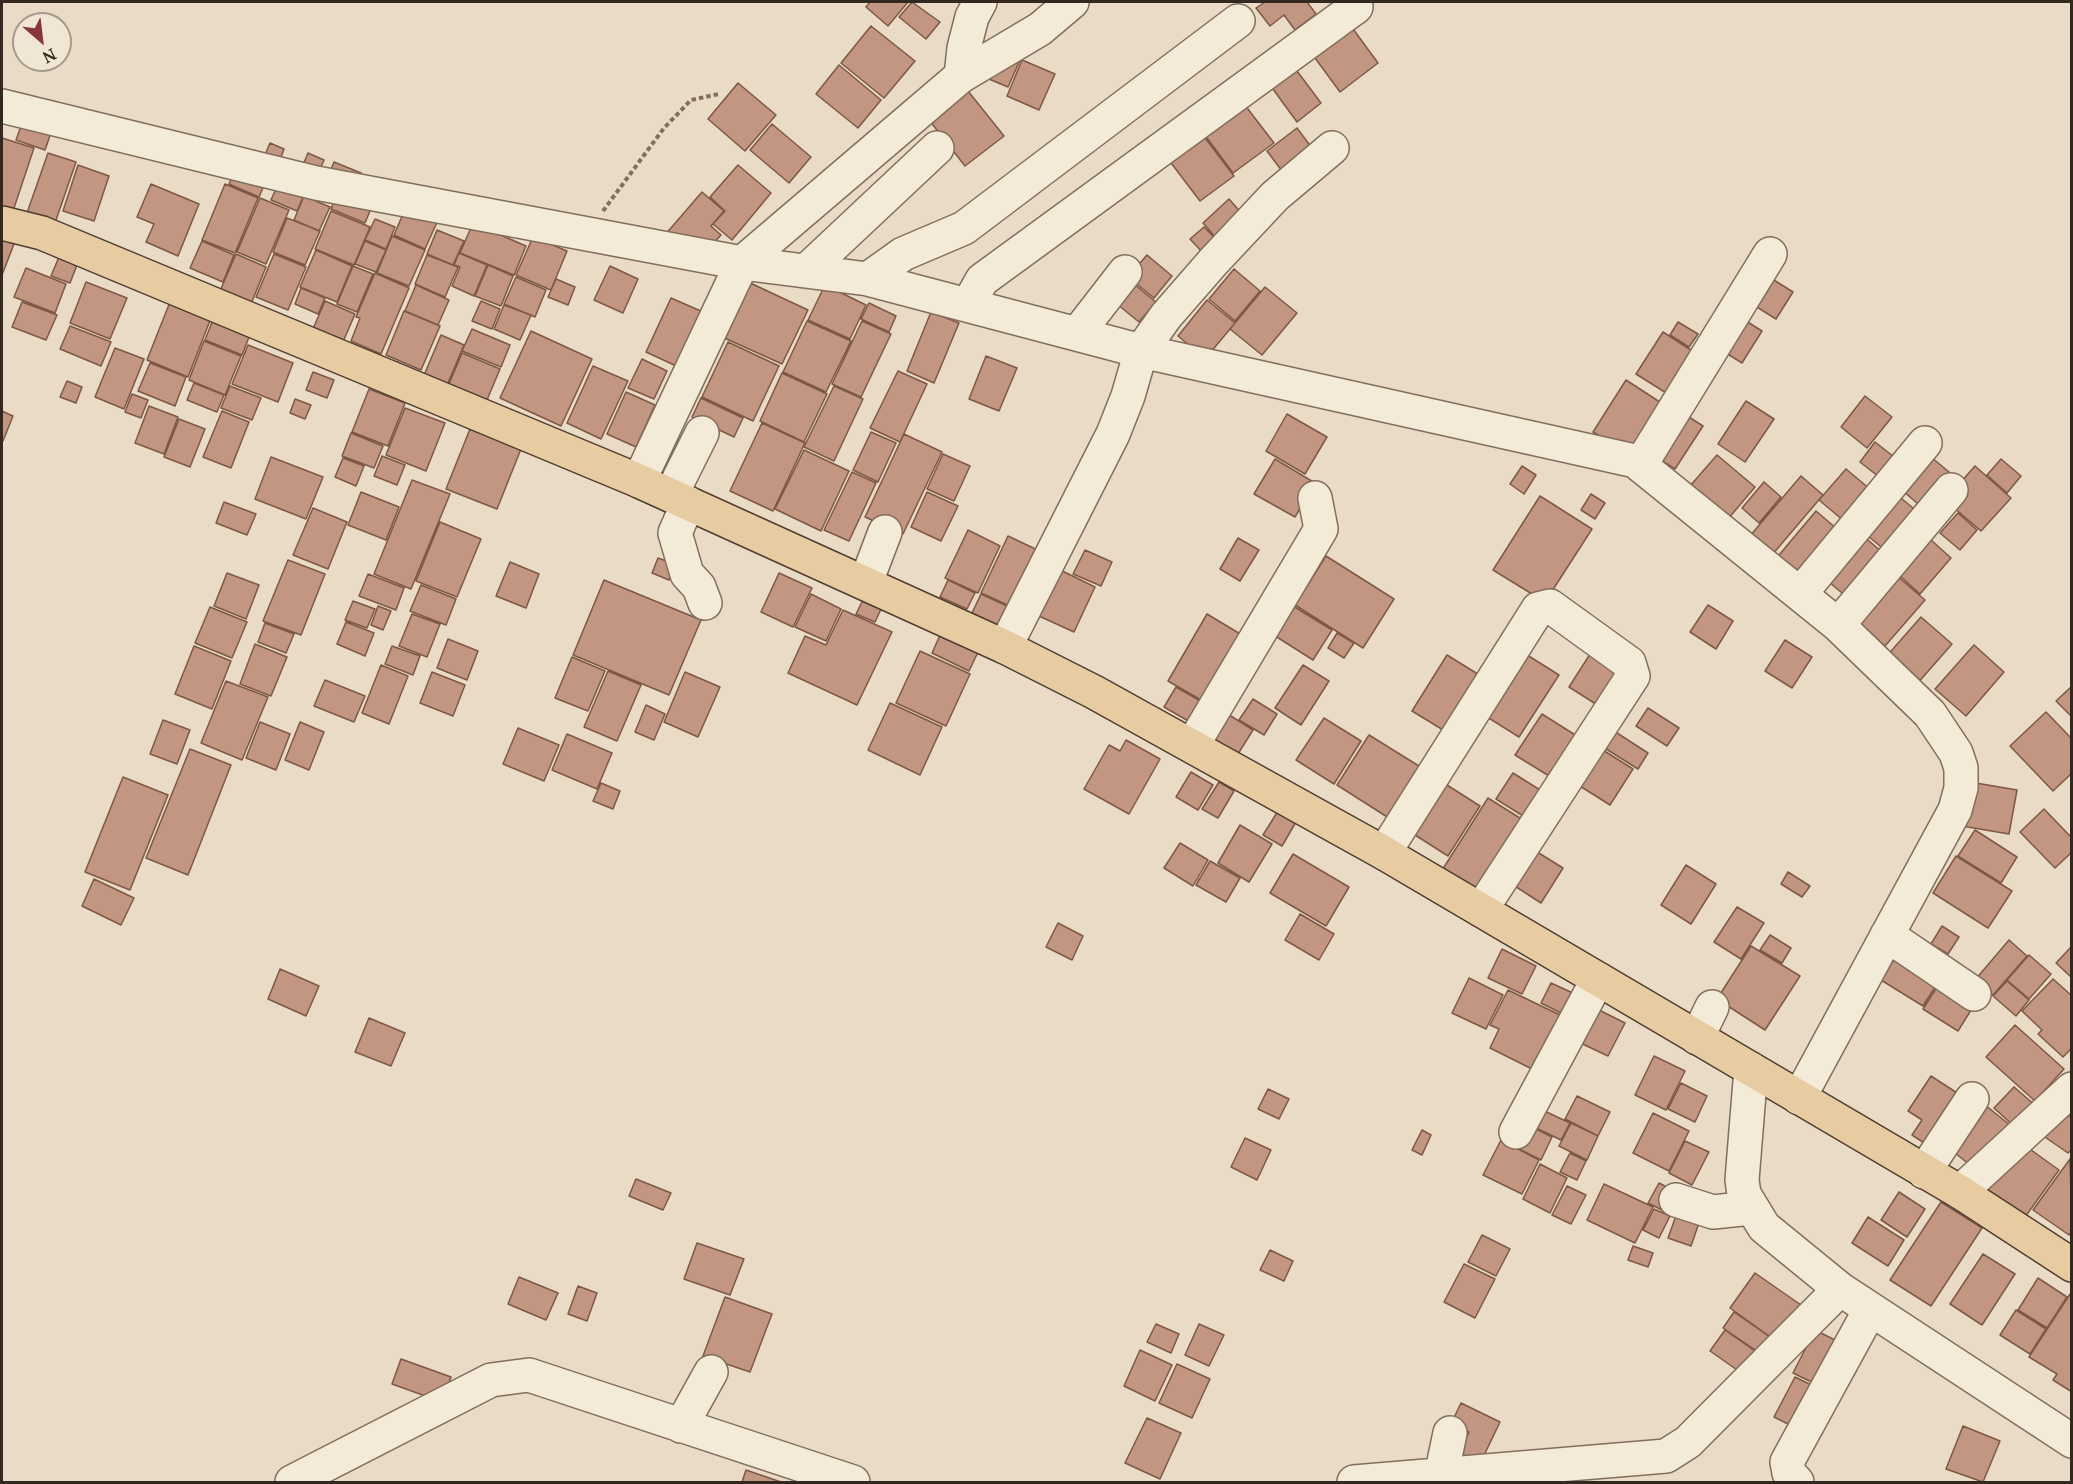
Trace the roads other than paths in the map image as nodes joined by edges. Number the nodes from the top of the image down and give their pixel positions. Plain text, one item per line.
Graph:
1 (980, 2) edge
2 (1072, 2) edge
3 (1356, 7) dead end
4 (1238, 21) dead end
5 (961, 76) junction
6 (2, 106) edge
7 (937, 148) dead end
8 (1332, 148) dead end
9 (2, 223) edge
10 (1770, 254) dead end
11 (742, 263) junction
12 (806, 271) junction
13 (1125, 272) dead end
14 (868, 279) junction
15 (968, 305) junction
16 (1077, 334) junction
17 (1141, 351) junction
18 (702, 433) dead end
19 (1925, 442) dead end
20 (1641, 464) junction
21 (639, 481) junction
22 (1951, 490) dead end
23 (1315, 498) dead end
24 (680, 499) junction
25 (885, 532) dead end
26 (866, 582) junction
27 (1800, 594) junction
28 (705, 603) dead end
29 (1838, 625) junction
30 (1005, 647) junction
31 (1192, 746) junction
32 (1384, 853) junction
33 (1481, 910) junction
34 (1887, 935) junction
35 (1598, 979) junction
36 (1974, 994) dead end
37 (1712, 1007) dead end
38 (1697, 1038) junction
39 (1751, 1070) junction
40 (2072, 1089) edge
41 (1799, 1098) junction
42 (1972, 1099) dead end
43 (1516, 1132) dead end
44 (1924, 1172) junction
45 (1960, 1192) junction
46 (1676, 1200) dead end
47 (1751, 1208) junction
48 (2072, 1265) edge
49 (1840, 1289) junction
50 (1869, 1310) junction
51 (711, 1372) dead end
52 (681, 1426) junction
53 (1450, 1433) dead end
54 (2072, 1442) edge
55 (1441, 1476) junction
56 (292, 1482) edge
57 (853, 1482) edge
58 (1370, 1482) edge
59 (1797, 1482) edge

1 - 5 street
2 - 5 street
3 - 15 street
4 - 14 street
5 - 11 street
6 - 11 street
7 - 12 street
8 - 17 street
9 - 21 main road
10 - 20 street
11 - 12 street
11 - 21 street
12 - 14 street
13 - 16 street
14 - 15 street
15 - 16 street
16 - 17 street
17 - 20 street
17 - 30 street
18 - 24 street
19 - 27 street
20 - 27 street
21 - 24 main road
22 - 29 street
23 - 31 street
24 - 26 main road
24 - 28 street
25 - 26 street
26 - 30 main road
27 - 29 street
29 - 34 street
30 - 31 main road
31 - 32 main road
32 - 33 main road
32 - 33 street
33 - 35 main road
34 - 36 street
34 - 41 street
35 - 38 main road
35 - 43 street
37 - 38 street
38 - 39 main road
39 - 41 main road
39 - 47 street
40 - 45 street
41 - 44 main road
42 - 44 street
44 - 45 main road
45 - 48 main road
46 - 47 street
47 - 49 street
49 - 50 street
49 - 55 street
50 - 54 street
50 - 59 street
51 - 52 street
52 - 56 street
52 - 57 street
53 - 55 street
55 - 58 street

